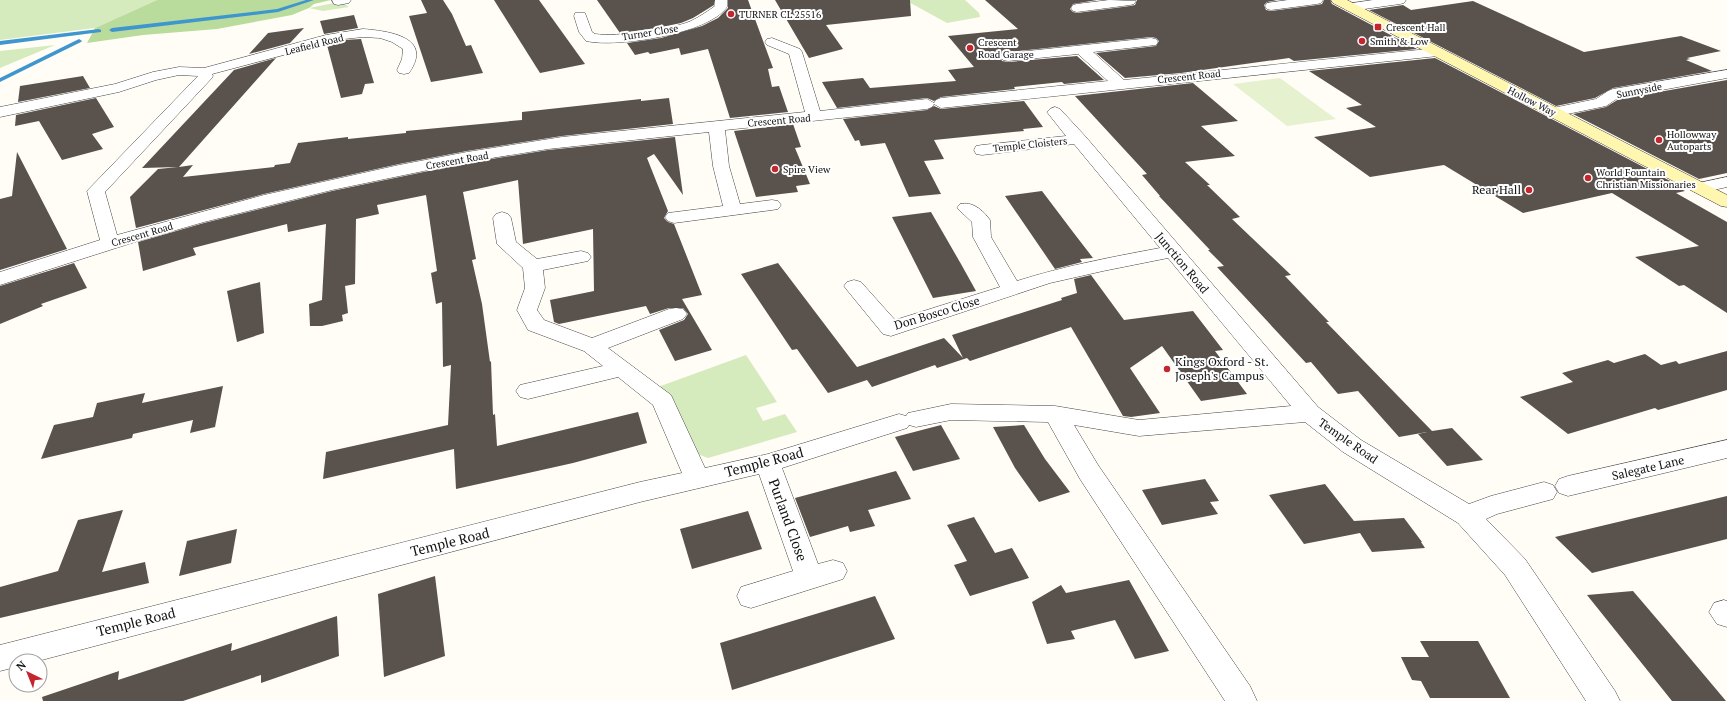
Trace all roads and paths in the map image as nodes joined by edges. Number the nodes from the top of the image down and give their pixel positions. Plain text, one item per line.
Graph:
1 (721, 0) edge
2 (1317, 0) edge
3 (1400, 0) edge
4 (1132, 2) edge
5 (1344, 3) edge
6 (1077, 8) dead end
7 (1284, 14) dead end
8 (580, 16) dead end
9 (772, 42) dead end
10 (1152, 42) dead end
11 (1081, 49) junction
12 (1438, 52) junction
13 (1008, 57) dead end
14 (425, 58) dead end
15 (1707, 65) dead end
16 (204, 72) junction
17 (1727, 74) edge
18 (1120, 84) junction
19 (1038, 92) junction
20 (0, 112) edge
21 (1554, 112) junction
22 (814, 117) junction
23 (716, 126) junction
24 (1079, 139) junction
25 (982, 150) dead end
26 (1727, 182) edge
27 (1700, 188) junction
28 (1727, 202) edge
29 (772, 205) dead end
30 (966, 208) dead end
31 (733, 210) junction
32 (674, 217) dead end
33 (502, 218) dead end
34 (110, 243) junction
35 (1172, 252) junction
36 (581, 257) dead end
37 (533, 266) junction
38 (0, 279) edge
39 (854, 286) dead end
40 (1012, 290) junction
41 (676, 314) dead end
42 (592, 346) junction
43 (621, 368) junction
44 (528, 391) dead end
45 (1310, 413) junction
46 (1055, 414) junction
47 (1727, 449) edge
48 (768, 463) junction
49 (697, 478) junction
50 (1568, 486) dead end
51 (1544, 492) dead end
52 (1467, 516) junction
53 (751, 596) dead end
54 (0, 658) edge
55 (1241, 701) edge
56 (1604, 701) edge

1 - 8 street, Turner Close
2 - 7 street
3 - 5 street
4 - 6 street
5 - 12 main road, Hollow Way
9 - 22 street
10 - 11 street
11 - 13 street
11 - 18 street
12 - 18 street, Crescent Road
12 - 21 main road, Hollow Way
14 - 16 street, Leafield Road
15 - 17 street, Sunnyside
16 - 20 street, Leafield Road
16 - 34 street
17 - 21 street, Sunnyside
18 - 19 street, Crescent Road
19 - 22 street, Crescent Road
19 - 24 street, Junction Road
21 - 27 main road, Hollow Way
22 - 23 street, Crescent Road
23 - 31 street
23 - 34 street, Crescent Road
24 - 25 street, Temple Cloisters
24 - 35 street, Junction Road
26 - 27 street
27 - 28 main road, Hollow Way
29 - 31 street
30 - 40 street
31 - 32 street
33 - 37 street
34 - 38 street, Crescent Road
35 - 40 street, Don Bosco Close
35 - 45 street, Junction Road
36 - 37 street
37 - 42 street
39 - 40 street, Don Bosco Close
41 - 42 street
42 - 43 street
43 - 44 street
43 - 49 street
45 - 46 street, Temple Road
45 - 52 street, Temple Road
46 - 48 street, Temple Road
46 - 55 street
47 - 50 street, Salegate Lane
48 - 49 street, Temple Road
48 - 53 street, Purland Close
49 - 54 street, Temple Road
51 - 52 street
52 - 56 street, Temple Road

